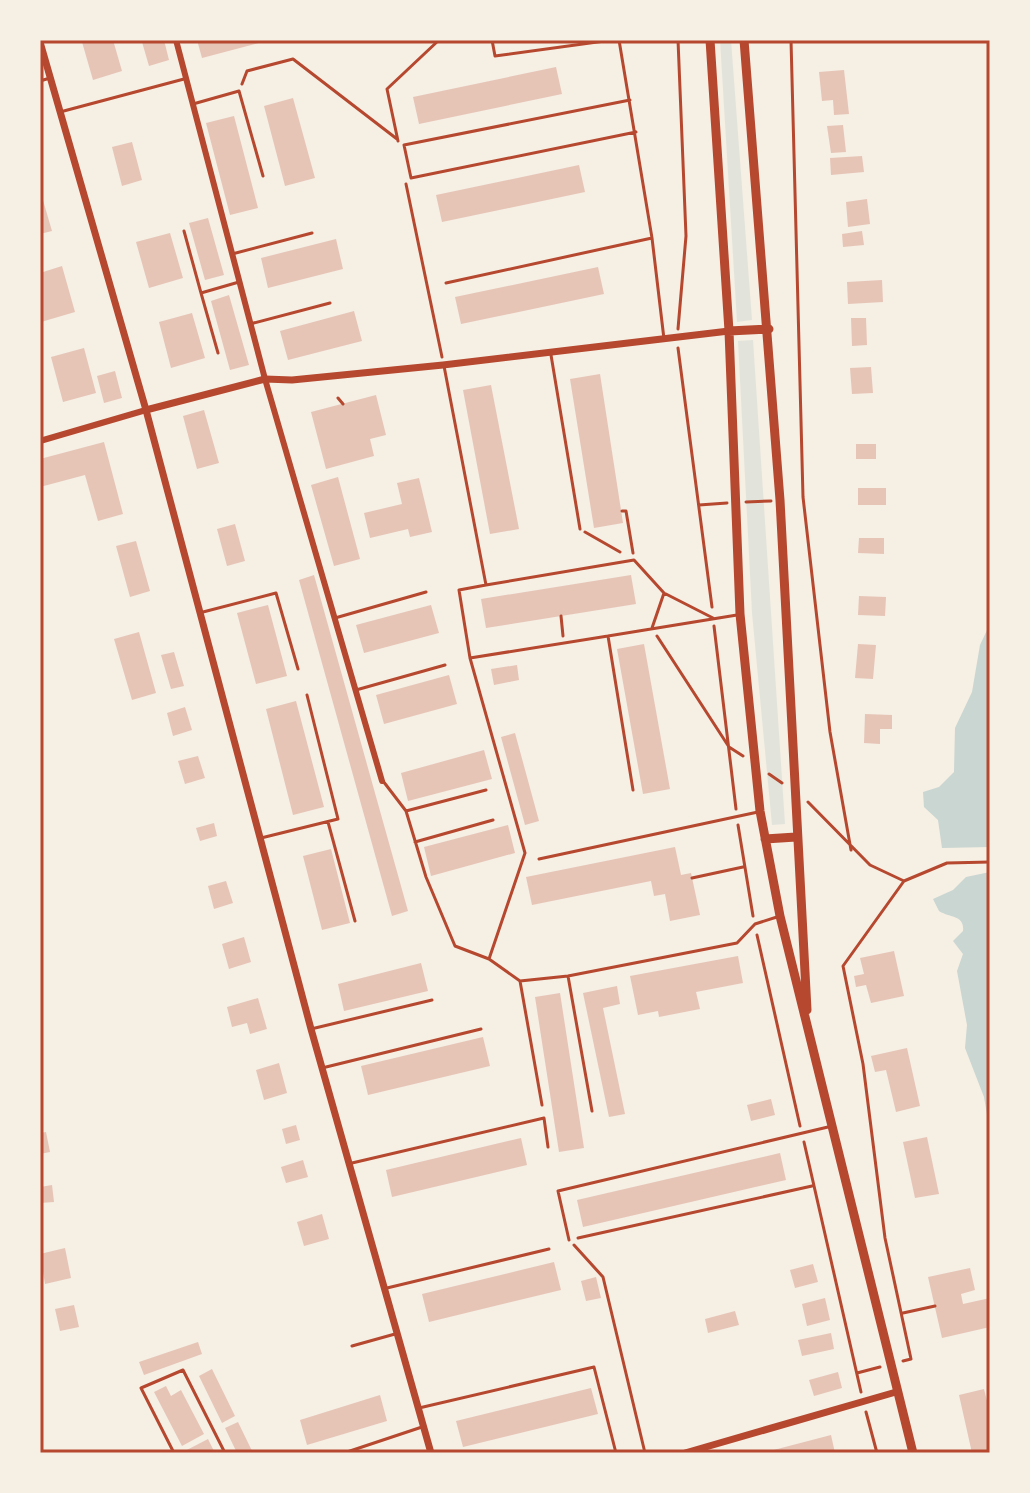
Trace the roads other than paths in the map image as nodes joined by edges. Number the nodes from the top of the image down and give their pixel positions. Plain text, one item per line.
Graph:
1 (176, 40) edge
2 (492, 40) edge
3 (612, 40) edge
4 (619, 40) edge
5 (710, 40) edge
6 (744, 40) edge
7 (40, 42) edge
8 (50, 78) junction
9 (186, 79) junction
10 (40, 81) edge
11 (630, 100) junction
12 (193, 104) junction
13 (60, 112) junction
14 (636, 132) junction
15 (263, 176) dead end
16 (184, 231) dead end
17 (312, 233) dead end
18 (652, 238) junction
19 (232, 254) junction
20 (239, 282) junction
21 (446, 283) dead end
22 (201, 293) junction
23 (330, 303) dead end
24 (250, 324) junction
25 (769, 329) junction
26 (729, 331) junction
27 (664, 339) junction
28 (218, 353) dead end
29 (550, 353) junction
30 (443, 365) junction
31 (265, 379) junction
32 (146, 410) junction
33 (40, 441) edge
34 (580, 529) road end
35 (486, 585) junction
36 (426, 592) dead end
37 (664, 593) junction
38 (199, 613) junction
39 (740, 614) junction
40 (335, 618) junction
41 (713, 618) junction
42 (652, 628) junction
43 (608, 636) junction
44 (470, 658) junction
45 (445, 665) dead end
46 (298, 669) dead end
47 (356, 690) junction
48 (307, 695) dead end
49 (382, 781) joint
50 (486, 790) dead end
51 (633, 790) dead end
52 (406, 811) junction
53 (760, 811) junction
54 (493, 820) dead end
55 (328, 822) junction
56 (796, 837) junction
57 (261, 838) junction
58 (765, 839) junction
59 (415, 842) junction
60 (539, 859) dead end
61 (780, 916) junction
62 (355, 921) dead end
63 (489, 959) junction
64 (568, 976) junction
65 (520, 981) junction
66 (432, 1000) dead end
67 (311, 1029) junction
68 (481, 1029) dead end
69 (809, 1033) junction
70 (322, 1068) junction
71 (542, 1105) dead end
72 (592, 1111) dead end
73 (830, 1126) junction
74 (548, 1147) dead end
75 (349, 1164) junction
76 (569, 1240) road end
77 (549, 1249) dead end
78 (383, 1289) junction
79 (395, 1333) junction
80 (352, 1346) dead end
81 (896, 1392) junction
82 (416, 1409) junction
83 (422, 1427) junction
84 (707, 1450) edge
85 (174, 1453) edge
86 (225, 1453) edge
87 (344, 1453) edge
88 (431, 1453) edge
89 (616, 1453) edge
90 (685, 1453) edge
91 (913, 1453) edge

1 - 9 street
2 - 3 lane
4 - 11 lane
5 - 26 main road
6 - 25 main road
7 - 8 street
8 - 10 lane
8 - 13 street
9 - 12 street
9 - 13 lane
11 - 14 lane
11 - 14 lane
12 - 15 lane
12 - 19 street
13 - 32 street
14 - 18 lane
16 - 22 lane
17 - 19 lane
18 - 21 lane
18 - 27 lane
19 - 20 street
20 - 22 lane
20 - 24 street
22 - 28 lane
23 - 24 lane
24 - 31 street
25 - 26 main road
25 - 56 main road
26 - 27 street
26 - 39 main road
27 - 29 street
29 - 30 street
29 - 34 lane
30 - 31 street
30 - 35 lane
31 - 32 street
31 - 40 street
32 - 33 street
32 - 38 street
35 - 37 lane
35 - 44 lane
36 - 40 lane
37 - 41 lane
37 - 42 lane
38 - 46 lane
38 - 57 street
39 - 41 lane
39 - 53 main road
40 - 47 street
41 - 42 lane
42 - 43 lane
43 - 44 lane
43 - 51 lane
44 - 63 lane
45 - 47 lane
47 - 49 street
48 - 55 lane
49 - 52 lane
50 - 52 lane
52 - 59 lane
53 - 58 main road
53 - 60 lane
54 - 59 lane
55 - 57 lane
55 - 62 lane
56 - 58 main road
56 - 69 main road
57 - 67 street
58 - 61 main road
59 - 63 lane
61 - 64 lane
61 - 69 main road
63 - 65 lane
64 - 65 lane
64 - 72 lane
65 - 71 lane
66 - 67 lane
67 - 70 street
68 - 70 lane
69 - 73 main road
70 - 75 street
73 - 76 lane
73 - 81 main road
74 - 75 lane
75 - 78 street
77 - 78 lane
78 - 79 street
79 - 80 lane
79 - 82 street
81 - 84 street
81 - 91 main road
82 - 83 street
82 - 89 lane
83 - 87 lane
83 - 88 street
84 - 90 street
85 - 86 lane

